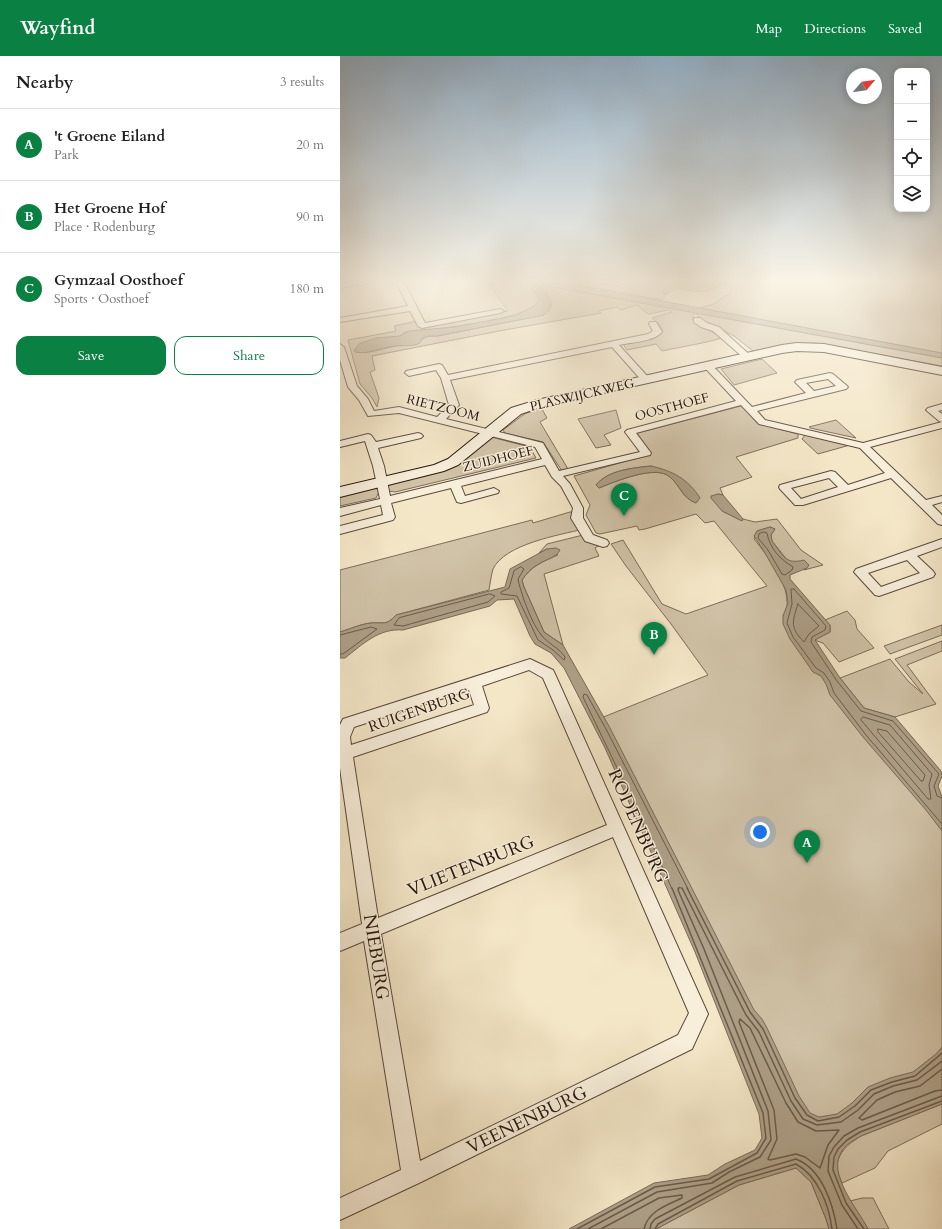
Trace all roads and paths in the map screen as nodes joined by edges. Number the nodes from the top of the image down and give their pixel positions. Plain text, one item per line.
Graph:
1 (653, 335) edge
2 (723, 335) edge
3 (612, 343) junction
4 (340, 347) edge
5 (748, 357) junction
6 (708, 366) junction
7 (942, 370) edge
8 (409, 373) dead end
9 (445, 378) junction
10 (646, 380) junction
11 (812, 395) dead end
12 (743, 402) junction
13 (942, 407) edge
14 (750, 410) junction
15 (942, 419) edge
16 (439, 420) junction
17 (942, 425) edge
18 (488, 432) junction
19 (418, 436) dead end
20 (340, 444) edge
21 (373, 446) junction
22 (863, 446) junction
23 (548, 461) junction
24 (893, 474) junction
25 (556, 475) junction
26 (382, 482) junction
27 (455, 484) junction
28 (846, 489) junction
29 (494, 491) dead end
30 (340, 492) edge
31 (942, 499) edge
32 (385, 500) junction
33 (924, 504) junction
34 (340, 512) edge
35 (942, 521) edge
36 (340, 530) edge
37 (942, 542) edge
38 (603, 543) dead end
39 (909, 555) junction
40 (530, 664) joint
41 (474, 683) junction
42 (343, 743) edge
43 (617, 828) junction
44 (371, 929) junction
45 (340, 942) edge
46 (699, 1014) joint
47 (412, 1176) junction
48 (340, 1209) edge

1 - 3 street
2 - 5 street
3 - 9 street
3 - 10 street
4 - 16 street, RIETZOOM
5 - 6 street, PLASWIJCKWEG
5 - 7 street, PLASWIJCKWEG
6 - 10 street, PLASWIJCKWEG
6 - 12 street
8 - 9 street
9 - 16 street
10 - 18 street, PLASWIJCKWEG
11 - 14 street
12 - 14 street
12 - 25 street, OOSTHOEF
13 - 15 street
14 - 22 street
16 - 18 street, RIETZOOM
17 - 22 street
18 - 23 street
18 - 26 street, PLASWIJCKWEG
19 - 21 street
20 - 21 street
21 - 26 street
22 - 24 street
23 - 25 street
23 - 27 street, ZUIDHOEF
24 - 28 street
24 - 33 street
25 - 38 street
26 - 30 street, PLASWIJCKWEG
26 - 32 street
27 - 29 street, ZUIDHOEF
27 - 32 street, ZUIDHOEF
28 - 28 street
31 - 33 street
32 - 34 street, ZUIDHOEF
32 - 36 street
33 - 35 street
37 - 39 street
39 - 39 street
40 - 41 street, RUIGENBURG
40 - 43 street, RODENBURG
41 - 42 street, RUIGENBURG
41 - 42 street, RUIGENBURG
42 - 44 street, NIEBURG
43 - 44 street, VLIETENBURG
43 - 46 street, RODENBURG
44 - 45 street, VLIETENBURG
44 - 47 street, NIEBURG
46 - 47 street, VEENENBURG
47 - 48 street, VEENENBURG

